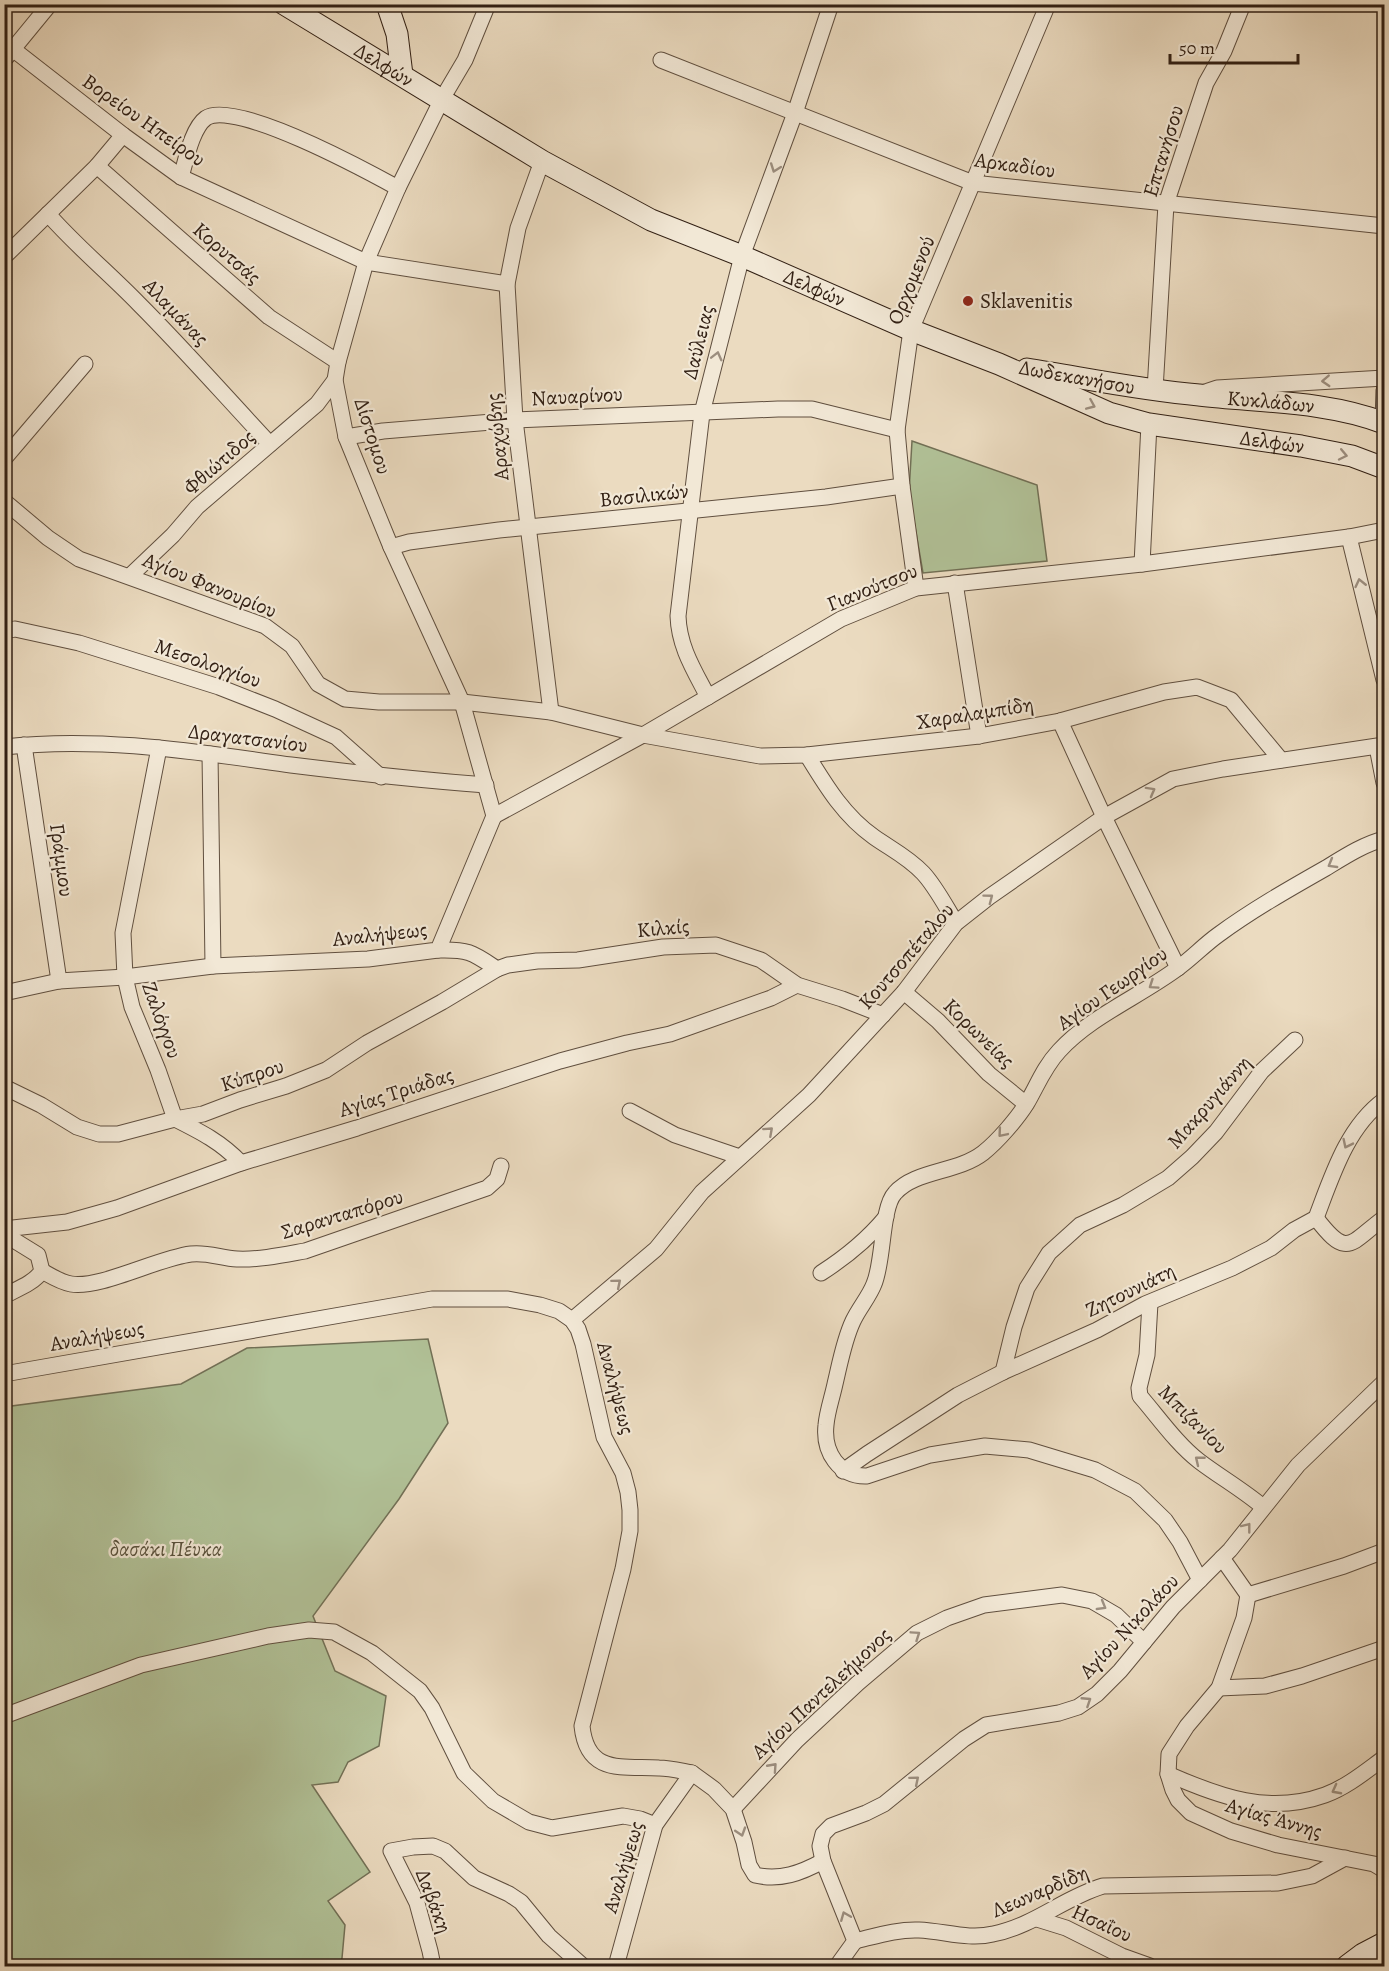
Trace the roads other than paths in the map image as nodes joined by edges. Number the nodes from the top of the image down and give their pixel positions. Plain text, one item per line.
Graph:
1 (50, 4) edge
2 (284, 4) edge
3 (387, 4) edge
4 (488, 4) edge
5 (831, 4) edge
6 (1048, 4) edge
7 (1243, 4) edge
8 (8, 52) edge
9 (661, 60) dead end
10 (402, 75) junction
11 (442, 99) junction
12 (795, 113) junction
13 (123, 135) junction
14 (542, 161) junction
15 (96, 166) junction
16 (181, 177) junction
17 (974, 183) junction
18 (398, 188) junction
19 (1166, 204) junction
20 (48, 214) junction
21 (1384, 226) edge
22 (742, 256) junction
23 (4, 257) edge
24 (366, 262) junction
25 (507, 284) junction
26 (911, 330) junction
27 (338, 362) junction
28 (85, 364) dead end
29 (999, 364) junction
30 (1384, 378) edge
31 (335, 380) junction
32 (1155, 390) junction
33 (1384, 390) edge
34 (1198, 395) junction
35 (702, 412) junction
36 (514, 420) junction
37 (1384, 422) edge
38 (1149, 424) junction
39 (897, 430) junction
40 (346, 437) junction
41 (270, 444) junction
42 (4, 459) edge
43 (1384, 468) edge
44 (902, 486) junction
45 (4, 501) edge
46 (690, 511) junction
47 (528, 528) junction
48 (1384, 530) edge
49 (1349, 537) junction
50 (391, 547) junction
51 (1142, 564) junction
52 (130, 576) junction
53 (955, 583) junction
54 (916, 588) junction
55 (4, 630) edge
56 (1384, 680) edge
57 (708, 697) junction
58 (462, 702) junction
59 (551, 712) junction
60 (1060, 721) junction
61 (643, 735) junction
62 (979, 736) junction
63 (24, 745) junction
64 (1381, 746) edge
65 (4, 747) edge
66 (159, 748) junction
67 (210, 754) junction
68 (807, 755) junction
69 (1281, 760) junction
70 (381, 777) junction
71 (1384, 783) edge
72 (486, 785) junction
73 (494, 816) junction
74 (1104, 817) junction
75 (1384, 839) edge
76 (957, 923) junction
77 (438, 950) junction
78 (213, 966) junction
79 (1178, 968) junction
80 (497, 969) junction
81 (125, 977) junction
82 (58, 981) junction
83 (797, 985) junction
84 (904, 992) junction
85 (4, 993) edge
86 (883, 1016) junction
87 (1295, 1040) dead end
88 (4, 1087) edge
89 (1384, 1100) edge
90 (1026, 1104) junction
91 (630, 1111) dead end
92 (175, 1119) junction
93 (740, 1157) junction
94 (241, 1163) junction
95 (501, 1166) dead end
96 (886, 1217) junction
97 (1316, 1218) junction
98 (1384, 1218) edge
99 (4, 1229) edge
100 (4, 1234) edge
101 (42, 1271) junction
102 (821, 1273) dead end
103 (4, 1296) edge
104 (1150, 1303) junction
105 (572, 1320) junction
106 (1004, 1372) junction
107 (4, 1374) edge
108 (1384, 1382) edge
109 (843, 1471) junction
110 (1263, 1507) junction
111 (1384, 1551) edge
112 (1222, 1558) junction
113 (1200, 1580) junction
114 (1248, 1594) junction
115 (1144, 1642) junction
116 (1384, 1648) edge
117 (1219, 1688) junction
118 (4, 1716) edge
119 (1384, 1758) edge
120 (692, 1773) junction
121 (1168, 1774) junction
122 (733, 1809) junction
123 (655, 1825) junction
124 (1346, 1858) junction
125 (822, 1861) junction
126 (1384, 1870) edge
127 (1037, 1919) junction
128 (855, 1941) junction
129 (1384, 1942) edge
130 (433, 1966) edge
131 (584, 1966) edge
132 (616, 1966) edge
133 (837, 1966) edge
134 (1150, 1966) edge
135 (1347, 1966) edge

1 - 8 street
2 - 10 main road, Δελφών
3 - 10 main road
4 - 11 street, Δίστομου
5 - 12 street, Δαύλειας
6 - 17 street, Ορχομενού
7 - 19 street, Επτανήσου
8 - 13 street, Βορείου Ηπείρου
9 - 12 street, Αρκαδίου
10 - 11 main road, Δελφών
11 - 14 main road, Δελφών
11 - 18 street, Δίστομου
12 - 17 street, Αρκαδίου
12 -> 22 street, Δαύλειας
13 - 15 street
13 - 16 street, Βορείου Ηπείρου
14 - 22 main road, Δελφών
14 - 25 street, Αραχώβης
15 - 20 street
15 - 27 street, Κορυτσάς
16 - 18 street
16 - 24 street, Βορείου Ηπείρου
17 - 19 street, Αρκαδίου
17 - 26 street, Ορχομενού
18 - 24 street, Δίστομου
19 - 21 street, Αρκαδίου
19 - 32 street, Επτανήσου
20 - 23 street
20 - 41 street, Αλαμάνας
22 - 26 main road, Δελφών
35 -> 22 street, Δαύλειας
24 - 25 street, Βορείου Ηπείρου
24 - 27 street, Δίστομου
25 - 36 street, Αραχώβης
26 - 29 main road, Δελφών
26 - 39 street, Ορχομενού
27 - 31 street, Δίστομου
28 - 42 street
29 - 32 main road, Δωδεκανήσου
29 -> 38 main road, Δελφών
30 -> 34 street
31 - 40 street, Δίστομου
31 - 41 street, Φθιώτιδος
32 - 34 main road, Κυκλάδων
33 - 37 street
34 - 37 main road, Κυκλάδων
35 - 36 street, Ναυαρίνου
35 - 39 street, Ναυαρίνου
35 - 46 street, Δαύλειας
36 - 40 street, Ναυαρίνου
36 - 47 street, Αραχώβης
38 -> 43 main road, Δελφών
38 - 51 street
39 - 44 street, Ορχομενού
40 - 50 street, Δίστομου
41 - 52 street, Φθιώτιδος
44 - 46 street, Βασιλικών
44 - 54 street, Ορχομενού
45 - 52 street, Αγίου Φανουρίου
46 - 47 street, Βασιλικών
46 - 57 street, Δαύλειας
47 - 50 street, Βασιλικών
47 - 59 street, Αραχώβης
48 - 49 street, Γιανούτσου
49 - 51 street, Γιανούτσου
56 -> 49 street
50 - 58 street, Δίστομου
51 - 53 street, Γιανούτσου
52 - 58 street, Αγίου Φανουρίου
53 - 54 street, Γιανούτσου
53 - 62 street
54 - 57 street, Γιανούτσου
55 - 70 street, Μεσολογγίου
57 - 61 street, Γιανούτσου
58 - 59 street, Αγίου Φανουρίου
58 - 72 street, Δίστομου
59 - 61 street, Αγίου Φανουρίου
60 - 62 street, Χαραλαμπίδη
60 - 69 street, Χαραλαμπίδη
60 - 74 street
61 - 68 street, Χαραλαμπίδη
61 - 73 street, Γιανούτσου
62 - 68 street, Χαραλαμπίδη
63 - 65 street, Δραγατσανίου
63 - 66 street, Δραγατσανίου
63 - 82 street, Γράμμου
64 - 69 street, Κουτσοπέταλου
64 - 71 street
66 - 67 street, Δραγατσανίου
66 - 81 street, Ζαλόγγου
67 - 70 street, Δραγατσανίου
67 - 78 street
68 - 76 street
74 -> 69 street, Κουτσοπέταλου
70 - 72 street, Δραγατσανίου
72 - 73 street, Δίστομου
73 - 77 street, Αναλήψεως
76 -> 74 street, Κουτσοπέταλου
74 - 79 street
75 -> 79 street, Αγίου Γεωργίου
76 - 84 street, Κουτσοπέταλου
77 - 78 street, Αναλήψεως
77 - 80 street
78 - 81 street, Αναλήψεως
79 -> 90 street, Αγίου Γεωργίου
80 - 83 street, Κιλκίς
80 - 92 street, Κύπρου
81 - 82 street, Αναλήψεως
81 - 92 street, Ζαλόγγου
82 - 85 street, Αναλήψεως
83 - 86 street, Κιλκίς
83 - 94 street, Αγίας Τριάδας
84 - 86 street, Κουτσοπέταλου
84 - 90 street, Κορωνείας
93 -> 86 street, Κουτσοπέταλου
87 - 106 street, Μακρυγιάννη
88 - 92 street, Κύπρου
89 -> 97 street
90 -> 96 street, Αγίου Γεωργίου
91 - 93 street
92 - 94 street
105 -> 93 street, Κουτσοπέταλου
94 - 99 street, Αγίας Τριάδας
95 - 101 street, Σαρανταπόρου
96 - 102 street, Αγίου Γεωργίου
96 - 109 street
97 - 98 street
97 - 104 street, Ζητουνιάτη
100 - 101 street
101 - 103 street
104 - 106 street, Ζητουνιάτη
110 -> 104 street, Μπιζανίου
105 - 107 street, Αναλήψεως
105 - 120 street, Αναλήψεως
106 - 109 street, Ζητουνιάτη
108 - 110 street, Αγίου Νικολάου
109 - 113 street
112 -> 110 street, Αγίου Νικολάου
111 - 114 street
112 - 113 street, Αγίου Νικολάου
112 - 114 street
113 - 115 street, Αγίου Νικολάου
114 - 117 street
122 -> 115 street, Αγίου Παντελεήμονος
125 -> 115 street, Αγίου Νικολάου
116 - 117 street
117 - 121 street
118 - 123 street
119 -> 121 street
120 - 122 street
120 - 123 street, Αναλήψεως
121 - 124 street, Αγίας Άννης
122 -> 125 street
123 - 132 street, Αναλήψεως
124 - 126 street, Αγίας Άννης
124 - 127 street, Λεωναρδίδη
128 -> 125 street, Αγίου Νικολάου
127 - 128 street, Λεωναρδίδη
127 - 134 street, Ησαΐου
128 - 133 street
129 - 135 main road
130 - 131 street, Δαβάκη

